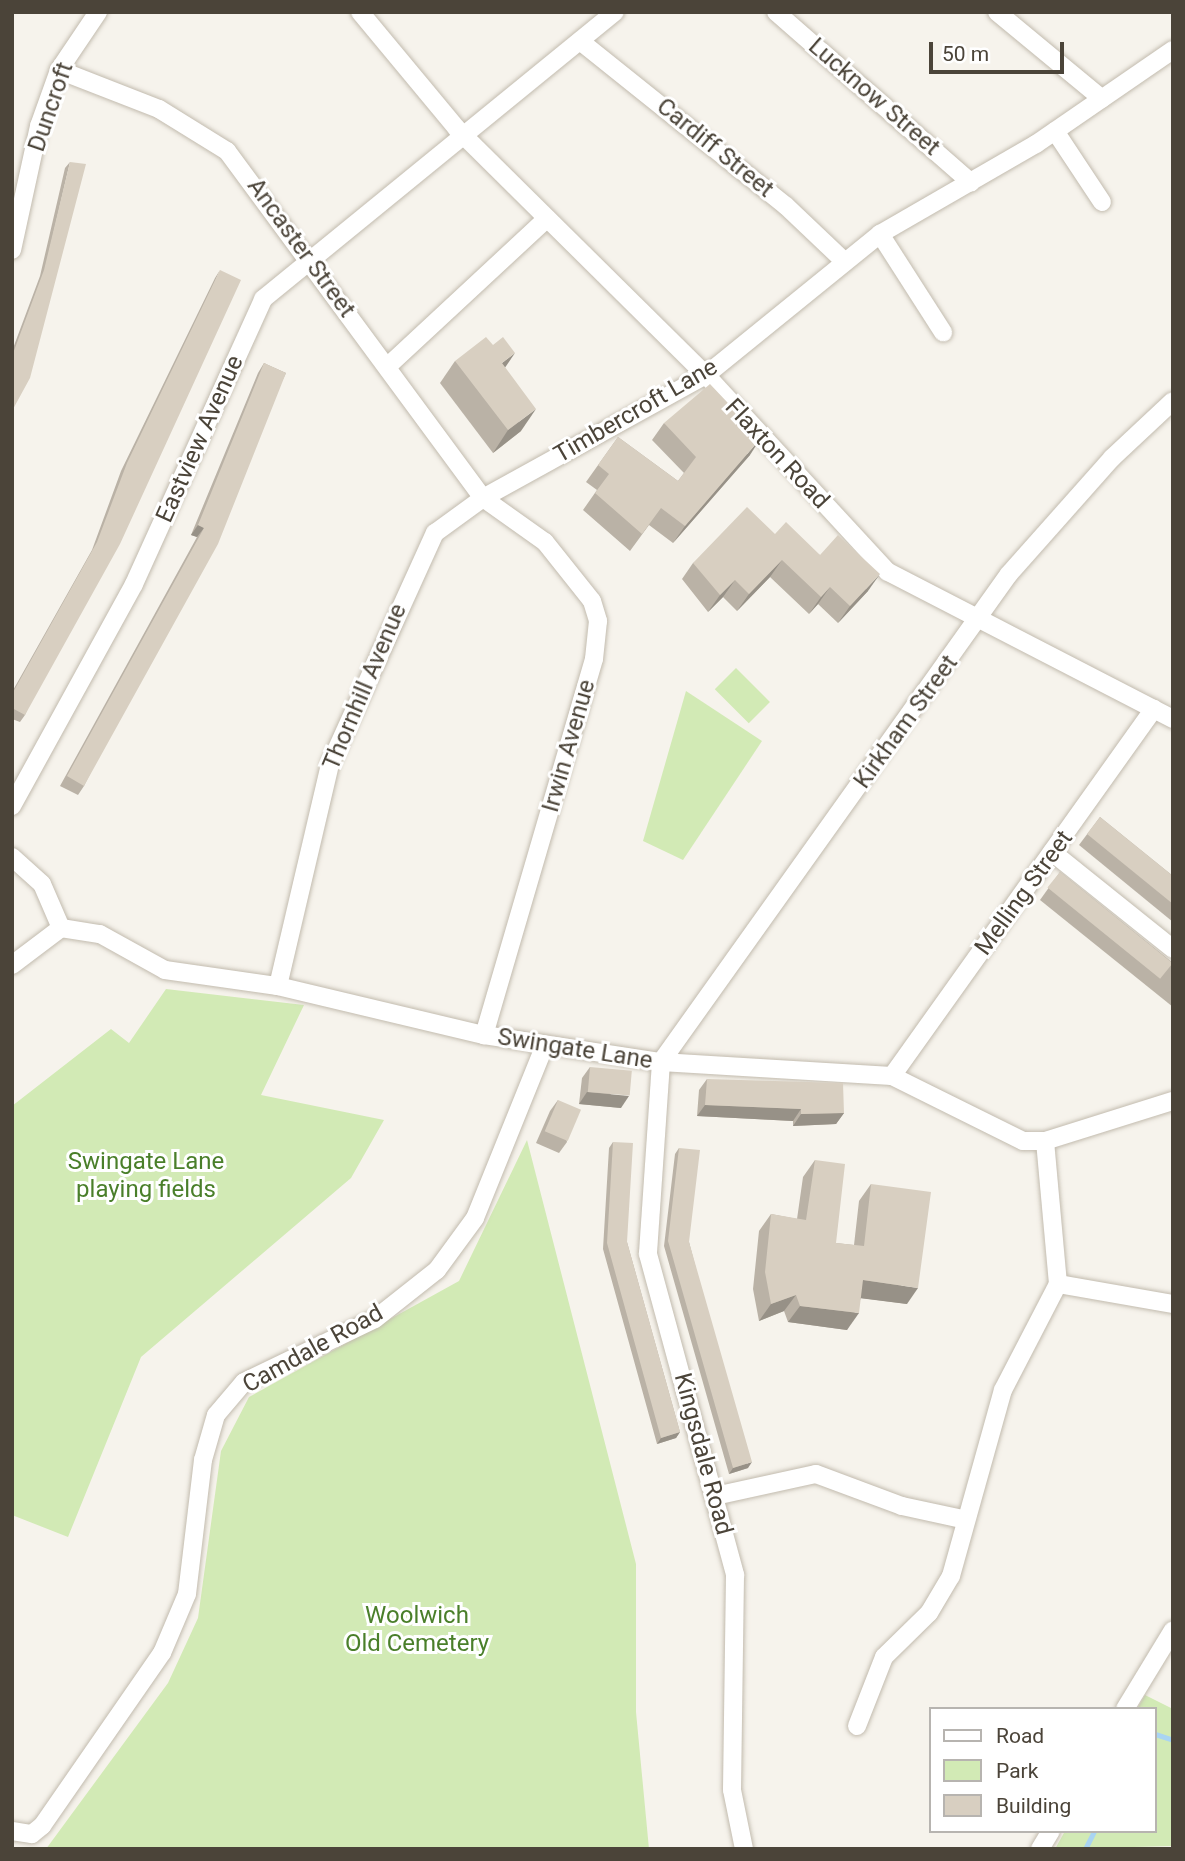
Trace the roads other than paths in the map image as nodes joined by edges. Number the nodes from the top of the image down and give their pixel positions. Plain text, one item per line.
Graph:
1 (98, 12) edge
2 (360, 12) edge
3 (615, 12) edge
4 (776, 12) edge
5 (997, 12) edge
6 (580, 41) junction
7 (1173, 50) edge
8 (60, 70) junction
9 (1102, 99) junction
10 (1055, 131) junction
11 (464, 135) junction
12 (971, 183) junction
13 (1102, 202) dead end
14 (547, 218) junction
15 (880, 234) junction
16 (12, 250) edge
17 (310, 261) junction
18 (844, 261) junction
19 (943, 332) dead end
20 (388, 366) junction
21 (706, 375) junction
22 (1173, 401) edge
23 (483, 498) junction
24 (980, 622) junction
25 (1154, 709) junction
26 (1173, 719) edge
27 (12, 806) edge
28 (1052, 852) junction
29 (12, 857) edge
30 (61, 928) junction
31 (1173, 949) edge
32 (12, 965) edge
33 (278, 986) junction
34 (484, 1035) junction
35 (545, 1045) junction
36 (660, 1062) junction
37 (892, 1076) junction
38 (1173, 1101) edge
39 (1045, 1141) junction
40 (1058, 1284) junction
41 (1173, 1304) edge
42 (715, 1496) junction
43 (962, 1519) junction
44 (1173, 1630) edge
45 (1126, 1707) edge
46 (857, 1726) dead end
47 (12, 1831) edge
48 (1050, 1833) edge
49 (744, 1849) edge
50 (1040, 1849) edge

1 - 8 street, Duncroft
2 - 11 street, Flaxton Road
3 - 6 street, Eastview Avenue
4 - 12 street, Lucknow Street
5 - 9 street
6 - 11 street, Eastview Avenue
6 - 18 street, Cardiff Street
7 - 9 street, Timbercroft Lane
8 - 16 street, Duncroft
8 - 17 street, Ancaster Street
9 - 10 street, Timbercroft Lane
10 - 12 street, Timbercroft Lane
10 - 13 street
11 - 14 street, Flaxton Road
11 - 17 street, Eastview Avenue
12 - 15 street, Timbercroft Lane
14 - 20 street
14 - 21 street, Flaxton Road
15 - 18 street, Timbercroft Lane
15 - 19 street
17 - 20 street, Ancaster Street
17 - 27 street, Eastview Avenue
18 - 21 street, Timbercroft Lane
20 - 23 street, Ancaster Street
21 - 23 street, Timbercroft Lane
21 - 24 street, Flaxton Road
22 - 24 street, Kirkham Street
23 - 33 street, Thornhill Avenue
23 - 34 street, Irwin Avenue
24 - 25 street, Flaxton Road
24 - 36 street, Kirkham Street
25 - 26 street, Flaxton Road
25 - 28 street, Melling Street
28 - 31 street
28 - 37 street, Melling Street
29 - 30 street
30 - 32 street
30 - 33 street, Swingate Lane
33 - 34 street, Swingate Lane
34 - 35 street, Swingate Lane
35 - 36 street, Swingate Lane
35 - 47 street, Camdale Road
36 - 37 street, Swingate Lane
36 - 42 street, Kingsdale Road
37 - 39 street, Swingate Lane
38 - 39 street, Swingate Lane
39 - 40 street
40 - 41 street
40 - 43 street
42 - 43 street
42 - 49 street, Kingsdale Road
43 - 46 street
44 - 45 street
48 - 50 street

